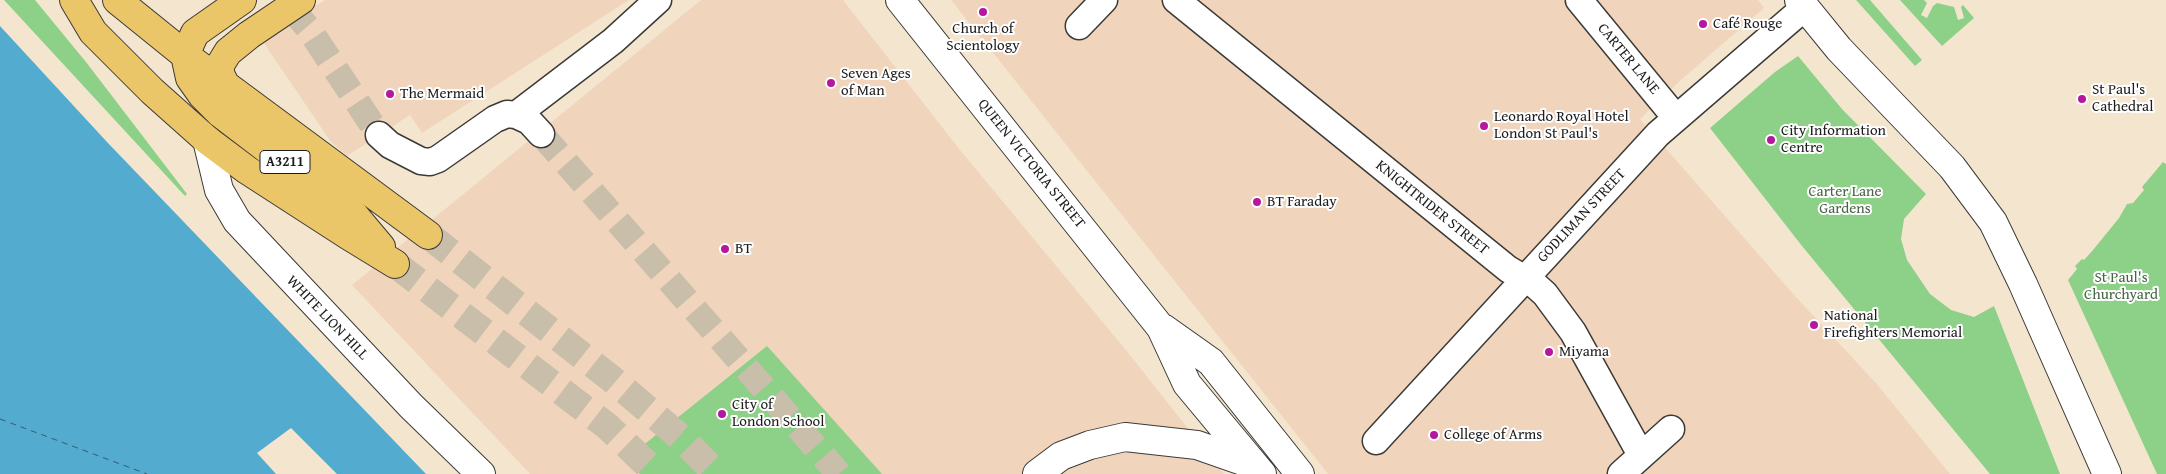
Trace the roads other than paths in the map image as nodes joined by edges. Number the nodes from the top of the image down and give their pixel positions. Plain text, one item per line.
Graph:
1 (74, 0) edge
2 (117, 0) edge
3 (242, 0) edge
4 (301, 0) edge
5 (658, 0) edge
6 (900, 0) edge
7 (1104, 0) edge
8 (1176, 0) edge
9 (1579, 0) edge
10 (1801, 4) edge
11 (1079, 26) dead end
12 (185, 55) junction
13 (226, 86) junction
14 (516, 115) junction
15 (1676, 118) junction
16 (541, 134) tunnel mouth
17 (379, 135) tunnel mouth
18 (207, 140) junction
19 (428, 235) tunnel mouth
20 (1524, 279) junction
21 (1161, 328) junction
22 (1671, 429) dead end
23 (1376, 441) dead end
24 (1640, 455) junction
25 (1258, 469) edge
26 (481, 474) edge
27 (1037, 474) edge
28 (1300, 474) edge
29 (1622, 474) edge
30 (2108, 474) edge

1 - 18 main road, A3211
2 - 12 main road, A3211
3 - 12 main road
4 - 13 main road
5 - 14 street
6 - 21 street, QUEEN VICTORIA STREET
7 - 11 street
8 - 20 street, KNIGHTRIDER STREET
9 - 15 street, CARTER LANE
10 - 15 street, GODLIMAN STREET
10 - 30 street
12 - 13 main road, A3211
12 - 18 main road, A3211
13 - 19 main road, A3211
14 - 16 street
14 - 17 street
15 - 20 street, GODLIMAN STREET
18 - 26 street, WHITE LION HILL
20 - 23 street, GODLIMAN STREET
20 - 24 street, KNIGHTRIDER STREET
21 - 25 street, QUEEN VICTORIA STREET
21 - 28 street, QUEEN VICTORIA STREET
22 - 24 street
24 - 29 street
25 - 27 street

